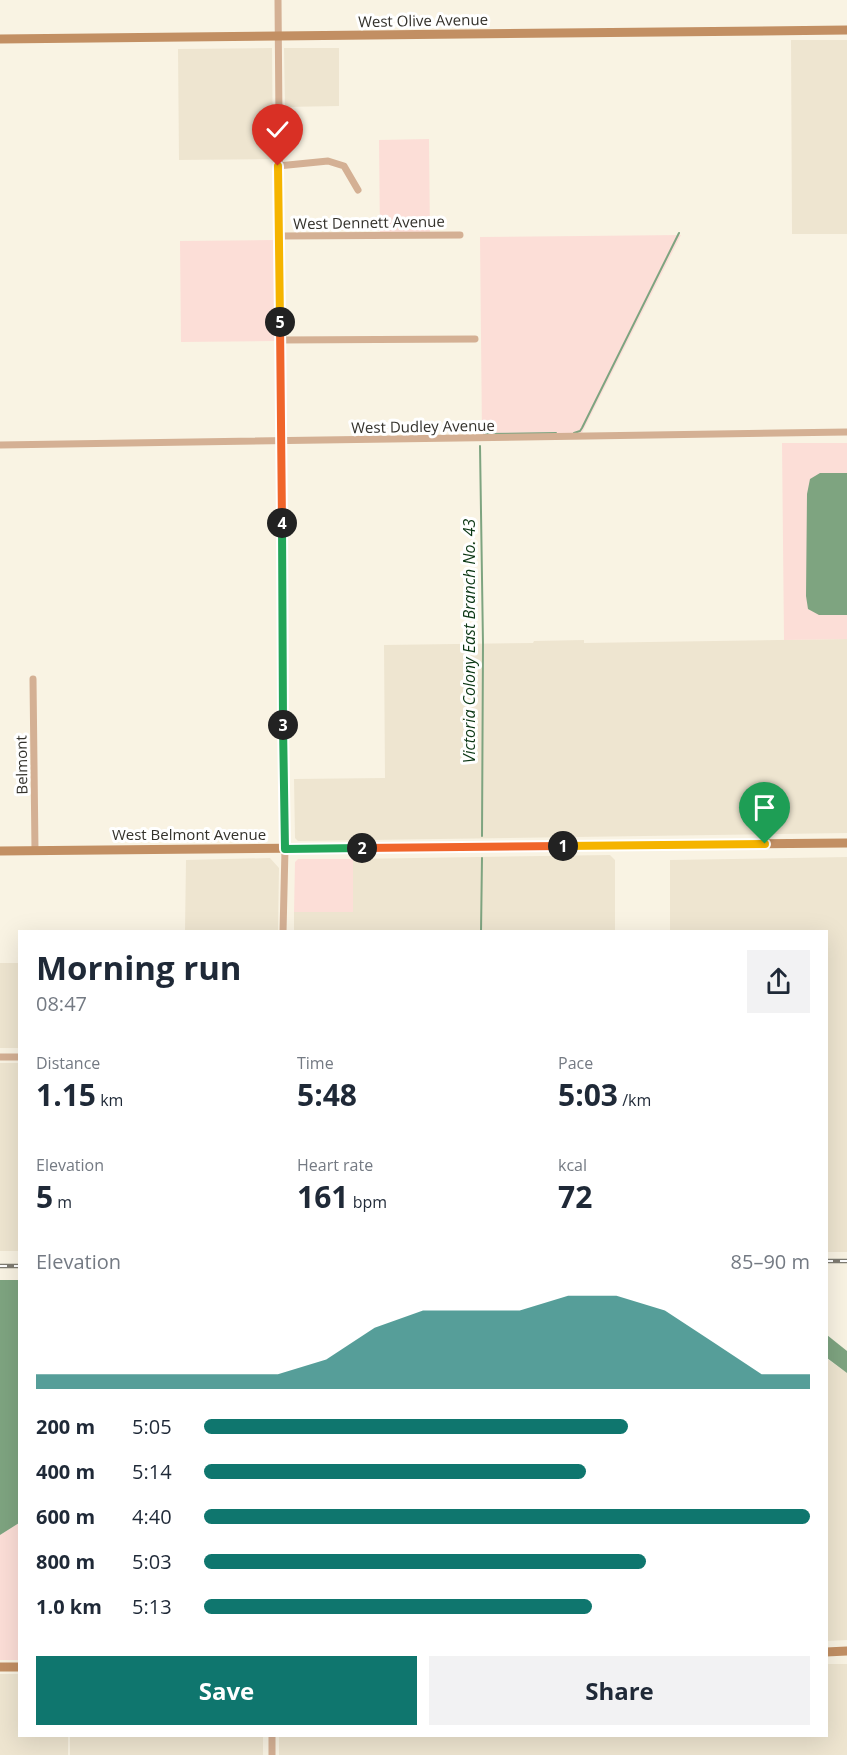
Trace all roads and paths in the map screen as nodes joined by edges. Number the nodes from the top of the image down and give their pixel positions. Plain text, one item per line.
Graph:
1 (278, 0) edge
2 (847, 30) edge
3 (278, 36) junction
4 (0, 39) edge
5 (278, 166) junction
6 (358, 190) dead end
7 (460, 235) dead end
8 (280, 236) junction
9 (475, 339) dead end
10 (280, 340) junction
11 (847, 432) edge
12 (281, 441) junction
13 (0, 445) edge
14 (33, 679) dead end
15 (847, 843) edge
16 (285, 849) junction
17 (35, 850) junction
18 (0, 851) edge
19 (283, 930) edge
20 (0, 1057) edge
21 (18, 1057) edge
22 (847, 1651) edge
23 (828, 1652) edge
24 (0, 1667) edge
25 (18, 1667) edge
26 (272, 1737) edge
27 (272, 1755) edge

1 - 3 street
2 - 3 street, West Olive Avenue
3 - 4 street, West Olive Avenue
3 - 5 street
5 - 6 street
5 - 8 street
7 - 8 street, West Dennett Avenue
8 - 10 street
9 - 10 street
10 - 12 street
11 - 12 street, West Dudley Avenue
12 - 13 street, West Dudley Avenue
12 - 16 street
14 - 17 street, Belmont
15 - 16 street, West Belmont Avenue
16 - 17 street, West Belmont Avenue
16 - 19 street
17 - 18 street, West Belmont Avenue
20 - 21 street
22 - 23 street
24 - 25 street
26 - 27 street

